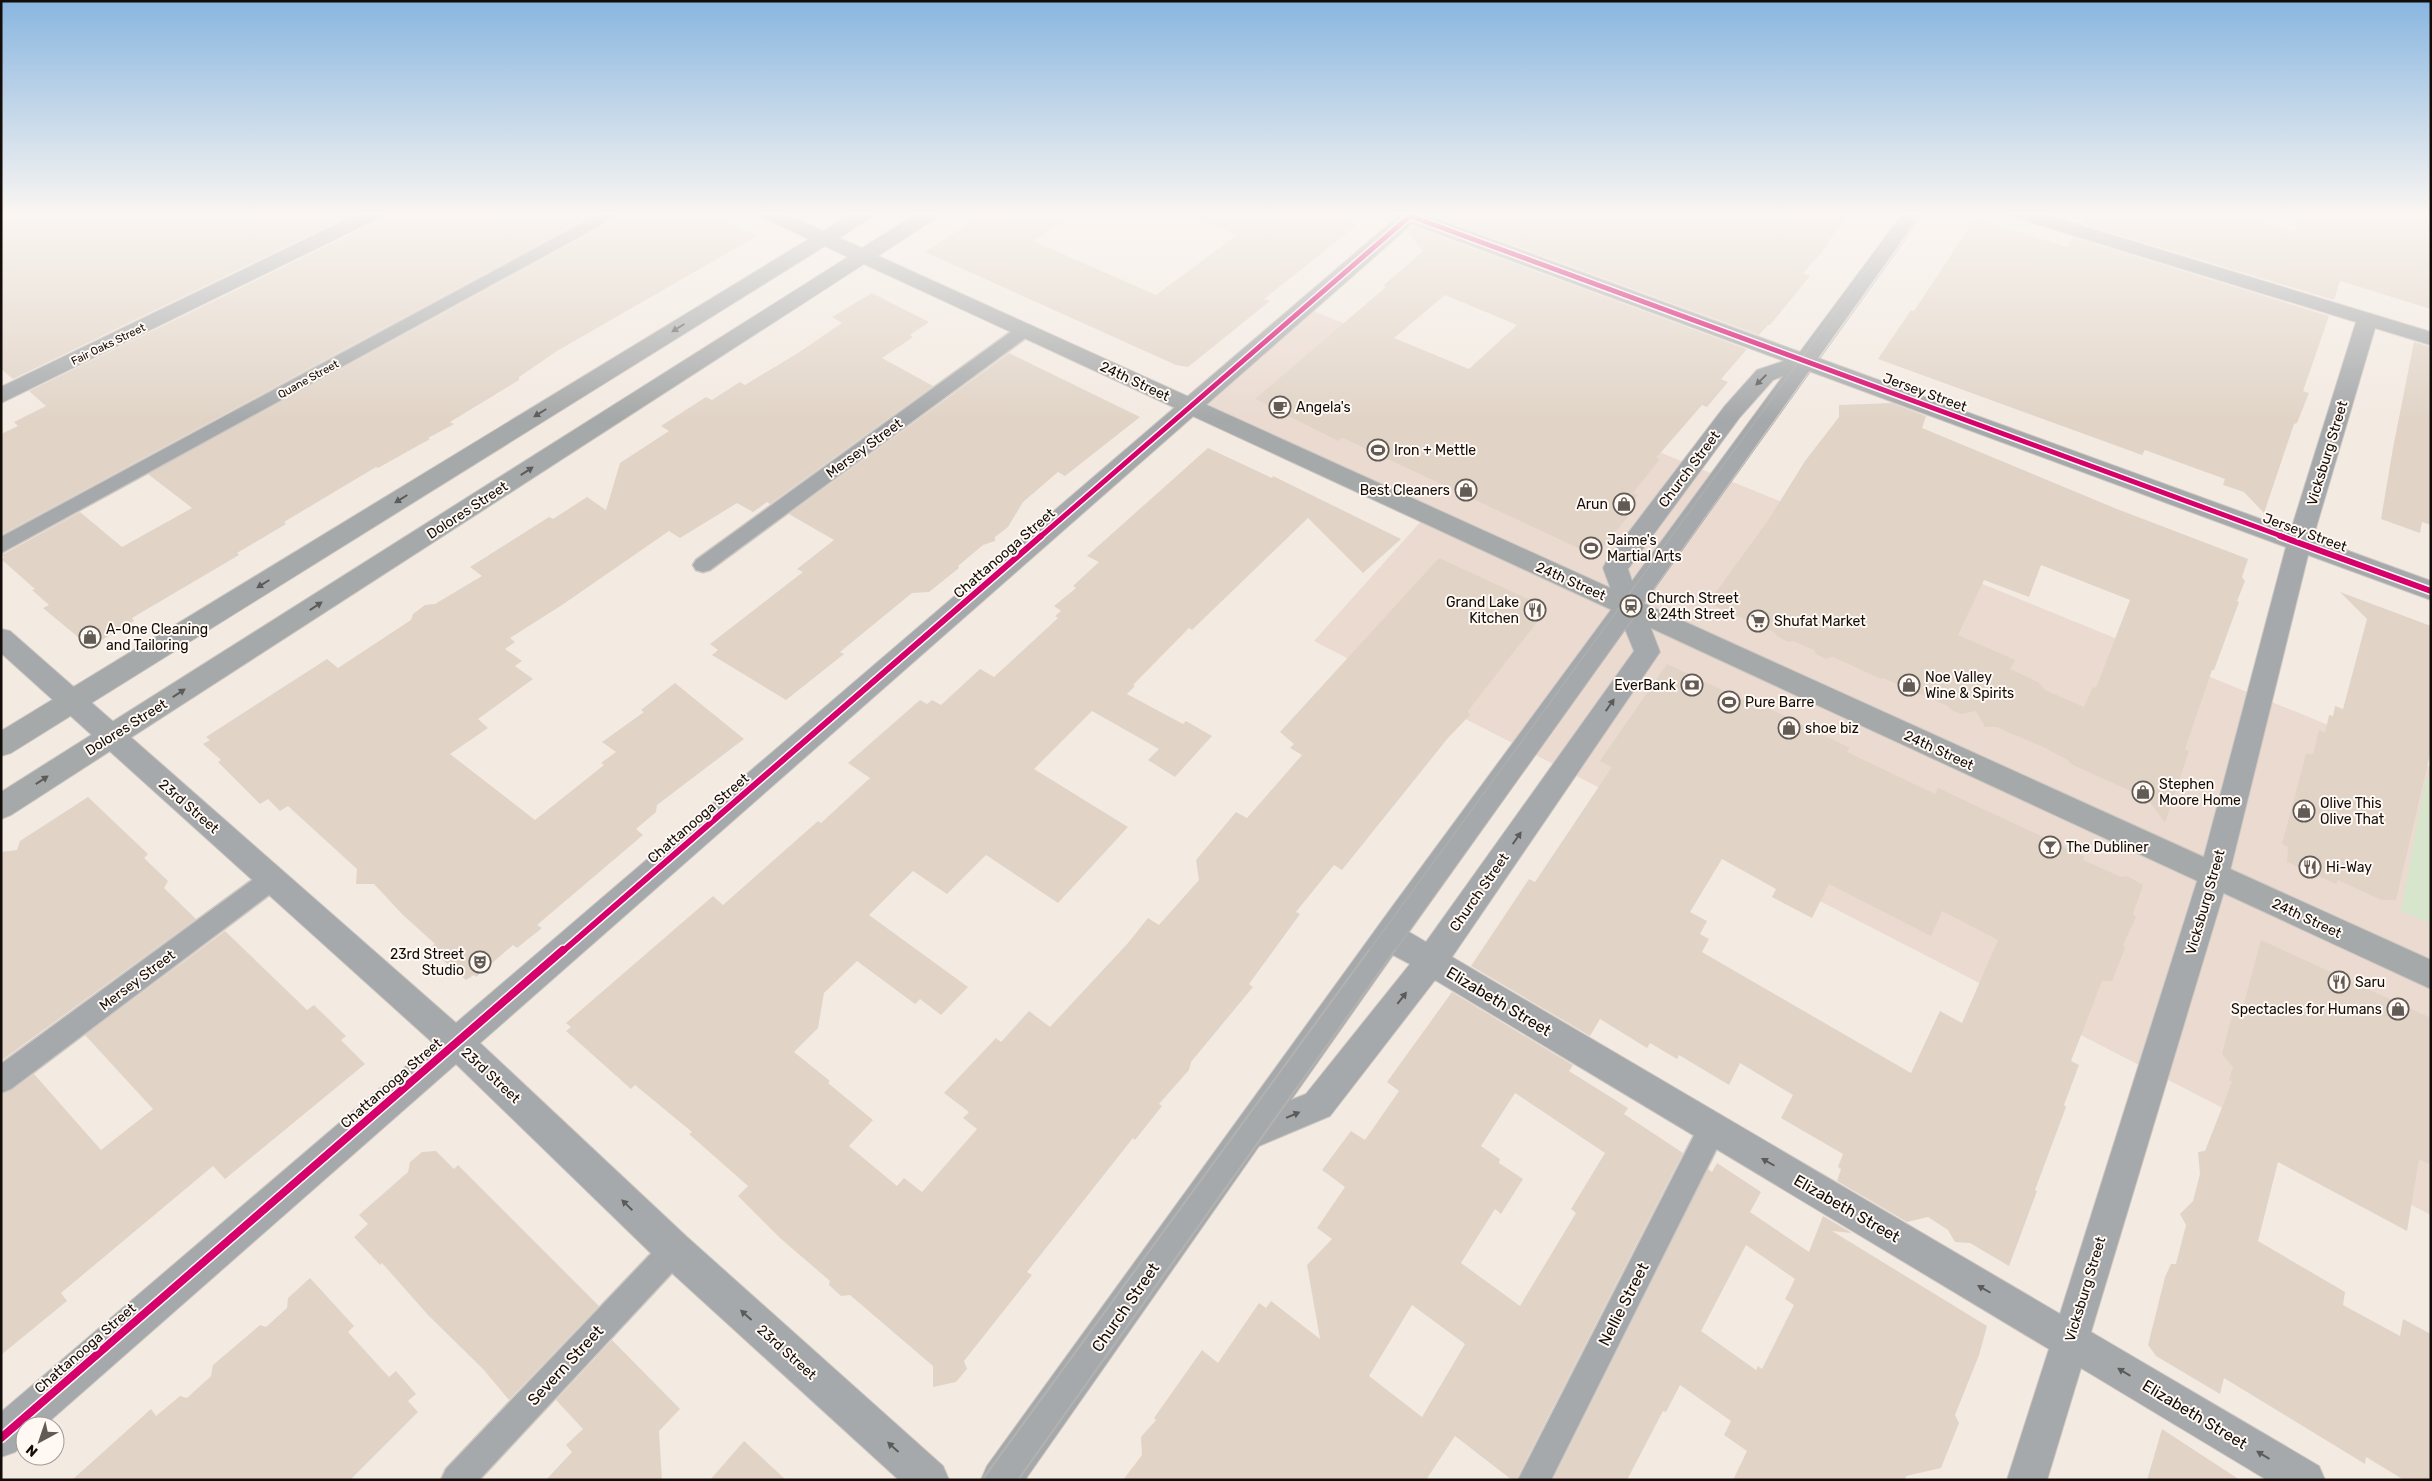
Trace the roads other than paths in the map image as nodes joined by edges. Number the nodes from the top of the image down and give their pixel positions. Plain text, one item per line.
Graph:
1 (235, 281) edge
2 (487, 281) edge
3 (754, 281) edge
4 (824, 281) edge
5 (918, 281) edge
6 (1330, 281) edge
7 (1587, 281) edge
8 (1863, 281) edge
9 (2241, 281) edge
10 (2367, 320) junction
11 (1025, 330) junction
12 (2431, 339) edge
13 (1805, 361) junction
14 (1, 396) edge
15 (1192, 407) junction
16 (2299, 543) junction
17 (1, 546) edge
18 (703, 565) dead end
19 (2431, 591) edge
20 (1628, 606) junction
21 (1, 638) edge
22 (72, 702) junction
23 (110, 737) junction
24 (1, 746) edge
25 (1, 807) edge
26 (2214, 875) junction
27 (272, 879) junction
28 (1389, 936) junction
29 (1431, 961) junction
30 (2431, 974) edge
31 (456, 1043) junction
32 (1, 1080) edge
33 (1712, 1129) junction
34 (1248, 1134) junction
35 (674, 1250) junction
36 (2069, 1338) junction
37 (1, 1438) edge
38 (457, 1480) edge
39 (929, 1480) edge
40 (1001, 1480) edge
41 (1534, 1480) edge
42 (2027, 1480) edge
43 (2305, 1480) edge

1 - 14 street, Fair Oaks Street
2 - 17 lane, Quane Street
3 -> 22 main road
23 -> 4 main road, Dolores Street
5 - 11 main road, 24th Street
6 - 15 street, Chattanooga Street
7 - 13 street, Jersey Street
8 - 13 street, Church Street
9 - 10 street
10 - 12 street
10 - 16 street, Vicksburg Street
11 - 15 main road, 24th Street
11 - 18 lane, Mersey Street
13 - 16 street, Jersey Street
13 - 20 street, Church Street
13 -> 20 street, Church Street
15 - 20 main road, 24th Street
15 - 31 street, Chattanooga Street
16 - 19 street, Jersey Street
16 - 26 street, Vicksburg Street
20 - 26 main road, 24th Street
20 - 28 street, Church Street
29 -> 20 street, Church Street
21 - 22 street, 23rd Street
22 - 23 street, 23rd Street
22 - 24 main road
25 -> 23 main road, Dolores Street
23 - 27 street, 23rd Street
26 - 30 main road, 24th Street
26 - 36 street, Vicksburg Street
27 - 31 street, 23rd Street
27 - 32 lane, Mersey Street
28 - 29 street, Elizabeth Street
28 - 34 street, Church Street
29 - 33 street, Elizabeth Street
34 -> 29 street, Church Street
35 -> 31 street, 23rd Street
31 - 37 street, Chattanooga Street
36 -> 33 street, Elizabeth Street
33 - 41 lane, Nellie Street
34 - 40 street, Church Street
35 - 38 lane, Severn Street
39 -> 35 street, 23rd Street
36 - 42 street, Vicksburg Street
43 -> 36 street, Elizabeth Street

